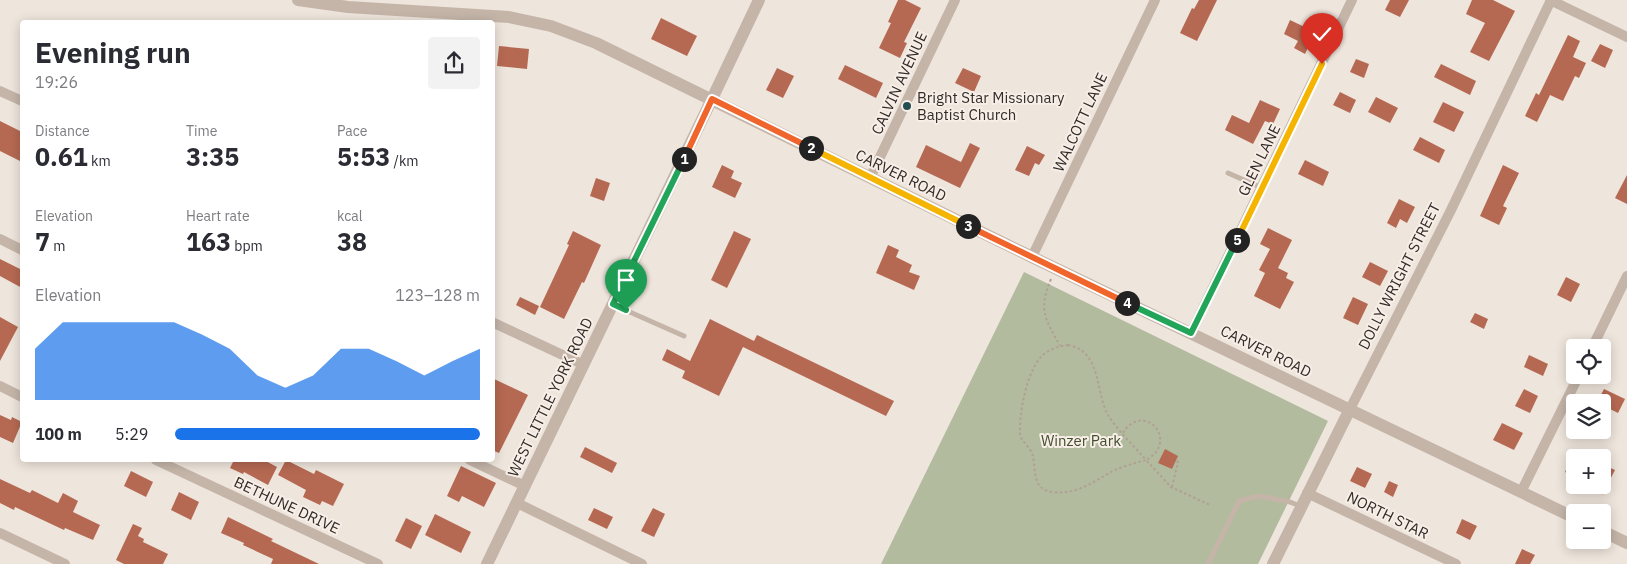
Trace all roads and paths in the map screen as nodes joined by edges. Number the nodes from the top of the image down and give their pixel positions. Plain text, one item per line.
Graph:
1 (298, 0) edge
2 (759, 0) edge
3 (955, 0) edge
4 (1155, 0) edge
5 (1352, 0) edge
6 (1551, 0) edge
7 (1627, 37) edge
8 (0, 91) edge
9 (712, 99) junction
10 (20, 100) edge
11 (1228, 173) dead end
12 (870, 178) junction
13 (1262, 188) junction
14 (0, 239) edge
15 (20, 249) edge
16 (1032, 257) junction
17 (1056, 268) junction
18 (1627, 276) edge
19 (613, 304) junction
20 (495, 323) edge
21 (1191, 333) junction
22 (684, 336) dead end
23 (1596, 339) edge
24 (1060, 346) junction
25 (584, 365) junction
26 (1574, 384) edge
27 (0, 386) edge
28 (20, 396) edge
29 (1350, 409) junction
30 (1123, 433) junction
31 (1146, 460) junction
32 (1176, 461) dead end
33 (160, 462) edge
34 (474, 462) edge
35 (525, 486) junction
36 (1172, 488) junction
37 (1521, 492) junction
38 (1307, 493) junction
39 (516, 503) junction
40 (1210, 505) dead end
41 (1301, 506) junction
42 (1566, 514) edge
43 (0, 533) edge
44 (1611, 535) edge
45 (1627, 542) edge
46 (65, 564) edge
47 (378, 564) edge
48 (487, 564) edge
49 (642, 564) edge
50 (1208, 564) edge
51 (1273, 564) edge
52 (1456, 564) edge

1 - 9 street, CARVER ROAD
2 - 9 street, WEST LITTLE YORK ROAD
3 - 12 street, CALVIN AVENUE
4 - 16 street, WALCOTT LANE
5 - 13 street, GLEN LANE
6 - 7 street
6 - 29 street, DOLLY WRIGHT STREET
8 - 10 street
9 - 12 street, CARVER ROAD
9 - 19 street, WEST LITTLE YORK ROAD
11 - 13 lane
12 - 16 street, CARVER ROAD
13 - 21 street, GLEN LANE
14 - 15 street
16 - 17 street, CARVER ROAD
17 - 21 street, CARVER ROAD
17 - 24 path
18 - 23 street
19 - 22 lane
19 - 25 street, WEST LITTLE YORK ROAD
20 - 25 street
21 - 29 street, CARVER ROAD
24 - 30 path
24 - 31 path
25 - 35 street, WEST LITTLE YORK ROAD
26 - 37 street
27 - 28 street
29 - 37 street, CARVER ROAD
29 - 38 street, DOLLY WRIGHT STREET
30 - 31 path
30 - 31 path
31 - 36 path
32 - 36 path
33 - 47 street, BETHUNE DRIVE
34 - 35 street
35 - 39 street, WEST LITTLE YORK ROAD
36 - 40 path
37 - 42 street, CARVER ROAD
38 - 41 street, DOLLY WRIGHT STREET
38 - 52 street, NORTH STAR
39 - 48 street, WEST LITTLE YORK ROAD
39 - 49 street
41 - 50 lane
41 - 51 street, DOLLY WRIGHT STREET
43 - 46 street
44 - 45 street

